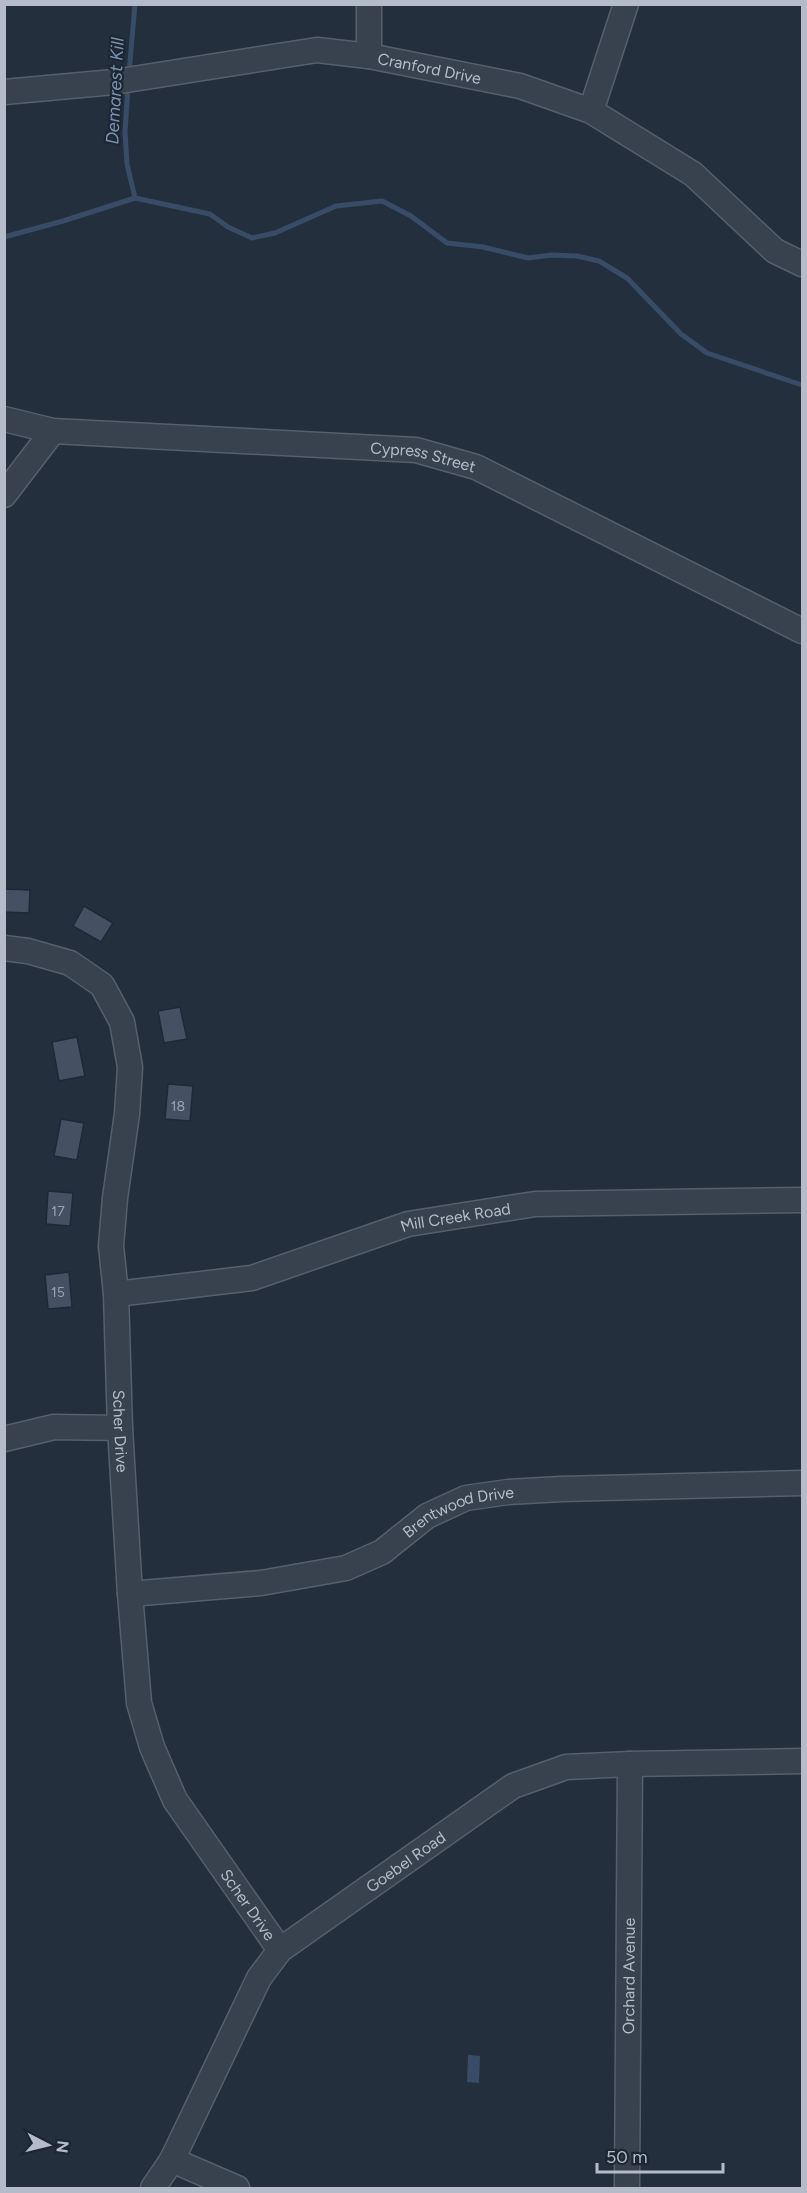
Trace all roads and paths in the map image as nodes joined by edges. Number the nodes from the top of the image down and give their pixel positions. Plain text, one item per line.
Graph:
1 (369, 4) edge
2 (626, 4) edge
3 (369, 56) junction
4 (4, 92) edge
5 (591, 111) junction
6 (802, 264) edge
7 (4, 419) edge
8 (53, 431) junction
9 (4, 495) edge
10 (802, 631) edge
11 (4, 948) edge
12 (802, 1200) edge
13 (116, 1294) junction
14 (120, 1428) junction
15 (4, 1439) edge
16 (802, 1483) edge
17 (129, 1594) junction
18 (802, 1761) edge
19 (630, 1764) junction
20 (280, 1950) junction
21 (172, 2160) junction
22 (153, 2188) edge
23 (237, 2188) edge
24 (627, 2188) edge

1 - 3 street
2 - 5 street
3 - 4 street, Cranford Drive
3 - 5 street, Cranford Drive
5 - 6 street, Cranford Drive
7 - 8 street, Cypress Street
8 - 9 street
8 - 10 street, Cypress Street
11 - 13 street, Scher Drive
12 - 13 street, Mill Creek Road
13 - 14 street, Scher Drive
14 - 15 street
14 - 17 street, Scher Drive
16 - 17 street, Brentwood Drive
17 - 20 street, Scher Drive
18 - 19 street, Goebel Road
19 - 20 street, Goebel Road
19 - 24 street, Orchard Avenue
20 - 21 street, Goebel Road
21 - 22 street, Goebel Road
21 - 23 street

